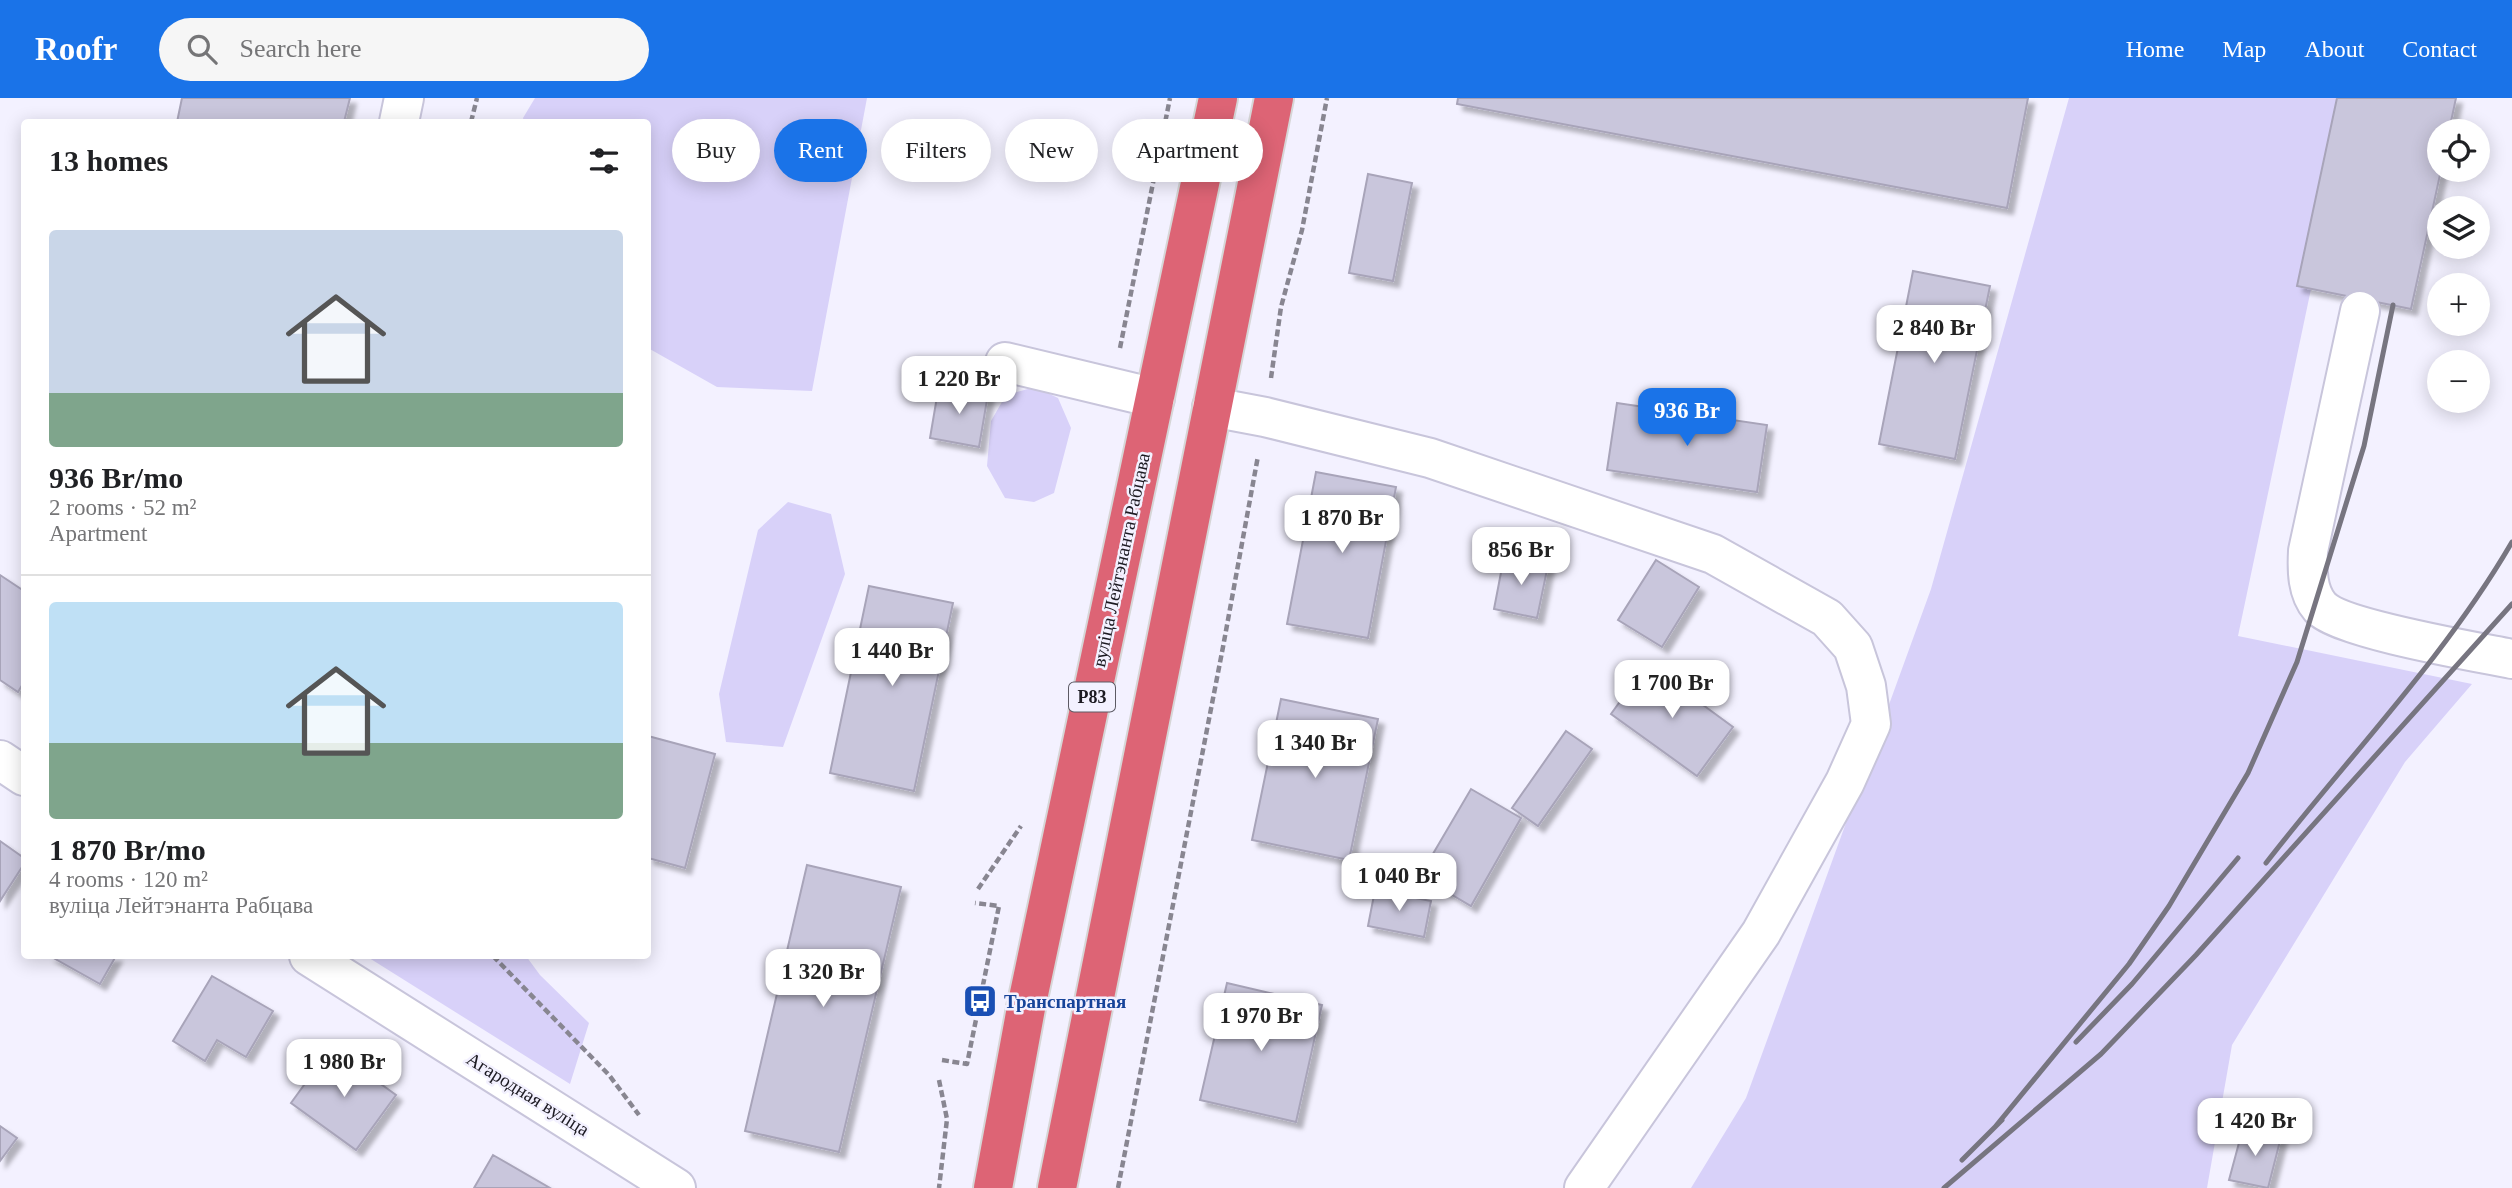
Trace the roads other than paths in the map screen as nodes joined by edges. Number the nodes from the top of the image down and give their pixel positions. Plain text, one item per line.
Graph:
1 (404, 98) edge
2 (1218, 98) edge
3 (1274, 98) edge
4 (400, 119) edge
5 (2360, 311) dead end
6 (1005, 362) dead end
7 (1155, 398) junction
8 (1212, 407) junction
9 (2512, 659) edge
10 (0, 760) edge
11 (21, 774) edge
12 (314, 959) edge
13 (676, 1188) edge
14 (993, 1188) edge
15 (1058, 1188) edge
16 (1584, 1188) edge

1 - 4 street
2 - 7 highway, вуліца Лейтэнанта Рабцава / Р83
3 - 8 highway
5 - 9 street
6 - 7 street
7 - 14 highway, вуліца Лейтэнанта Рабцава / Р83
8 - 15 highway
8 - 16 street
10 - 11 street
12 - 13 street, Агародная вуліца

